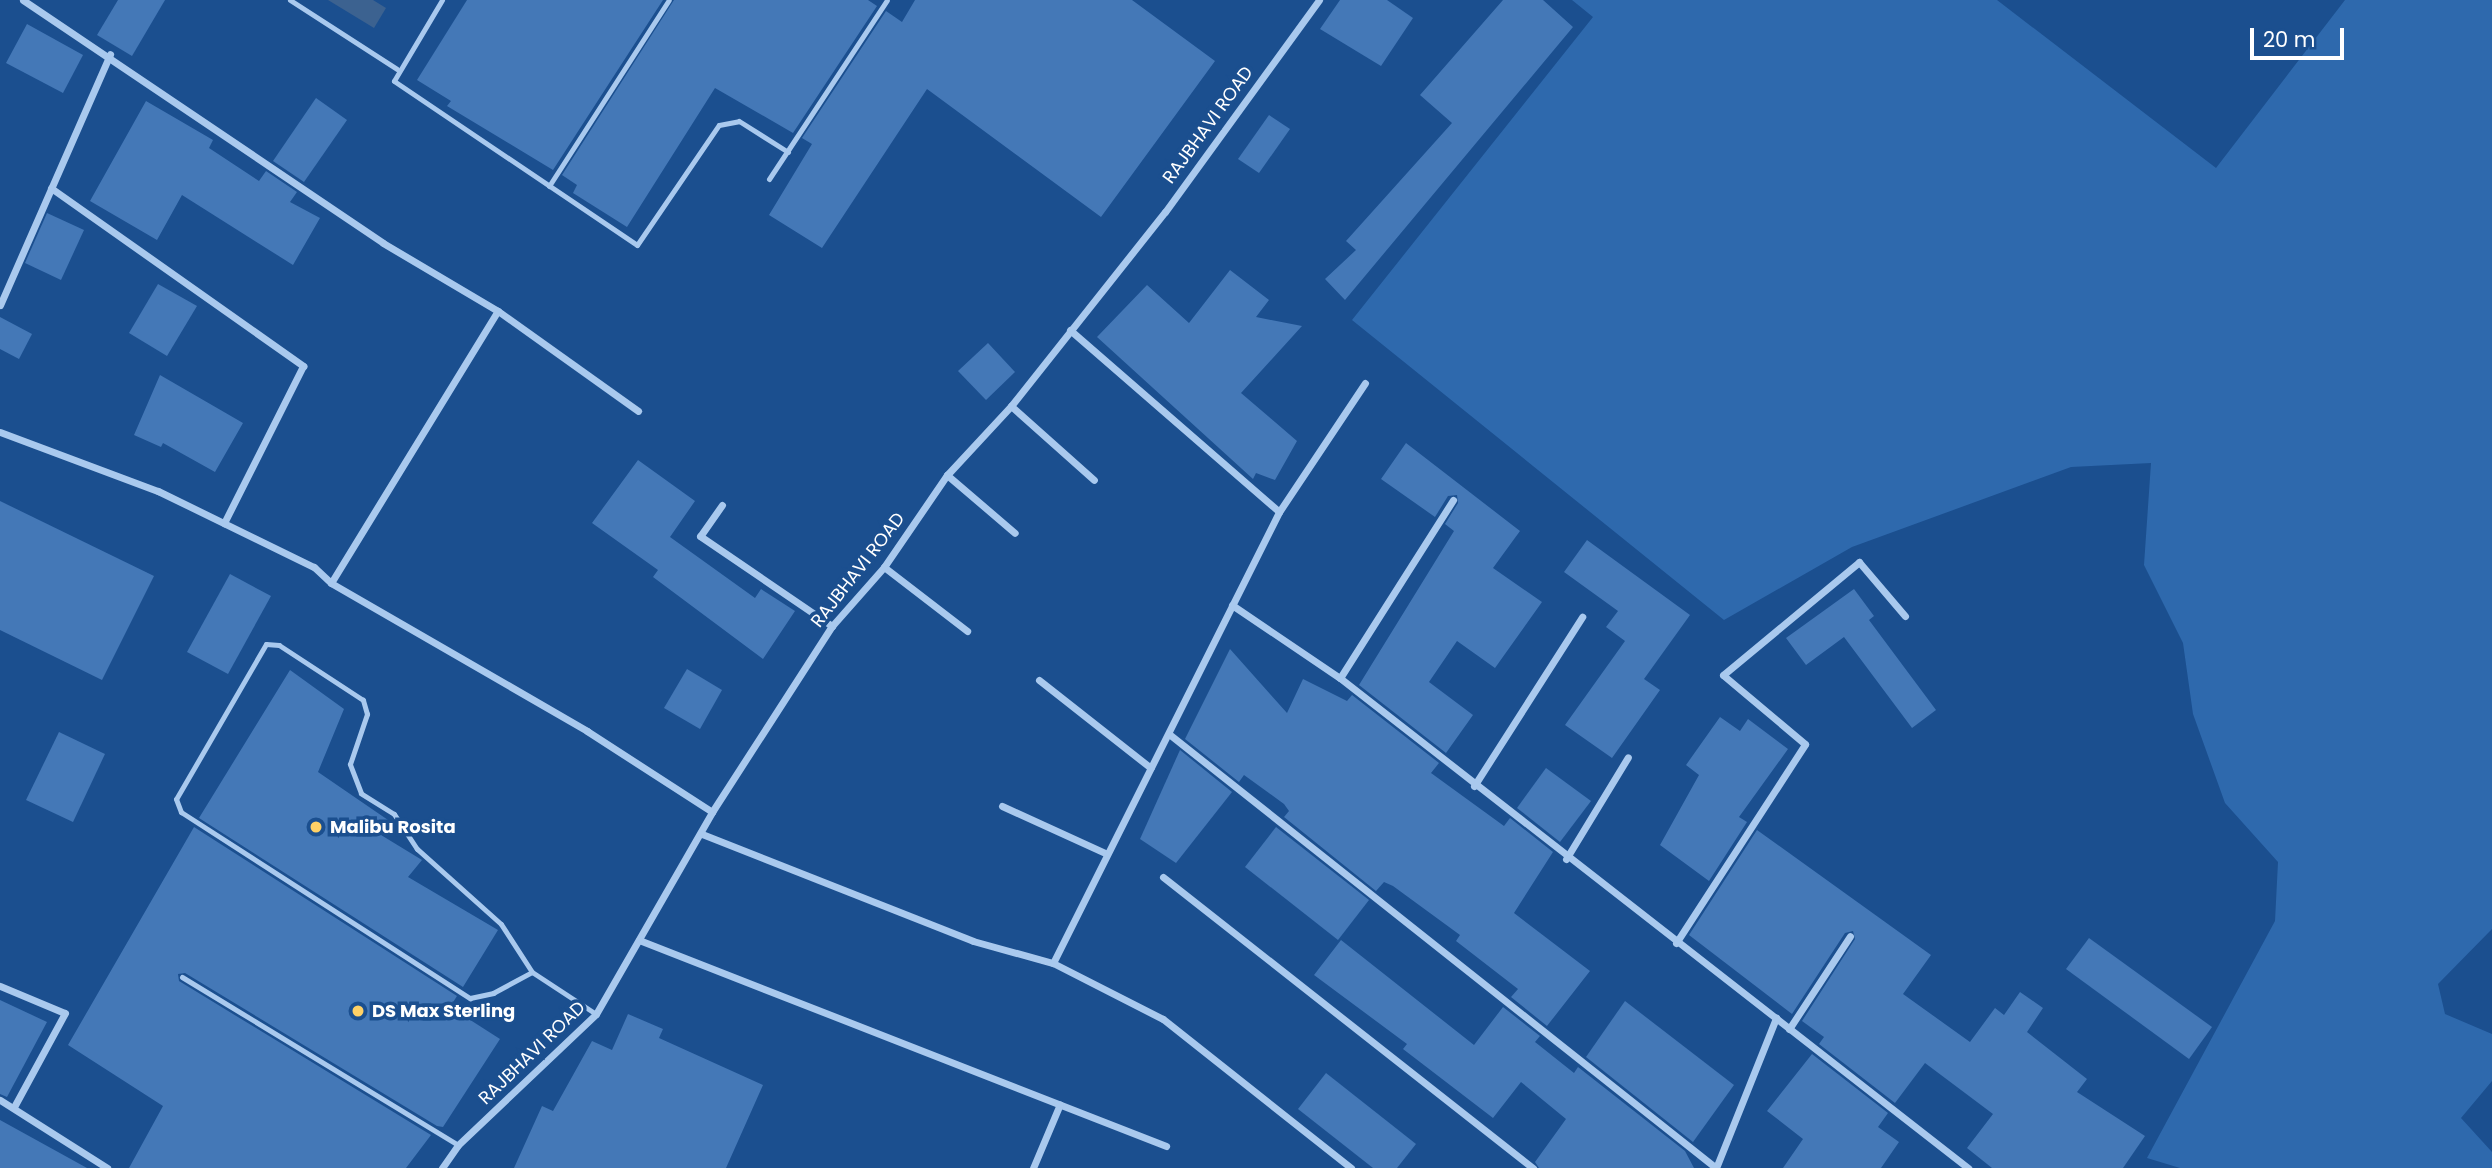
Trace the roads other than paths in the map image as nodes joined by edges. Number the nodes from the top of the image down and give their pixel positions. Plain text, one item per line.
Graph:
1 (23, 0) edge
2 (290, 0) edge
3 (442, 0) edge
4 (669, 0) edge
5 (887, 0) edge
6 (1319, 0) edge
7 (110, 54) junction
8 (397, 69) junction
9 (788, 152) junction
10 (769, 179) dead end
11 (549, 186) junction
12 (51, 188) junction
13 (0, 305) edge
14 (498, 311) junction
15 (1070, 330) junction
16 (1365, 383) dead end
17 (1011, 406) junction
18 (638, 411) dead end
19 (0, 432) edge
20 (947, 475) junction
21 (1094, 480) dead end
22 (1453, 500) dead end
23 (722, 505) dead end
24 (1279, 512) junction
25 (224, 523) junction
26 (1016, 533) dead end
27 (884, 567) junction
28 (331, 583) junction
29 (1232, 605) junction
30 (1905, 616) dead end
31 (1581, 617) dead end
32 (832, 626) junction
33 (967, 631) dead end
34 (1340, 678) junction
35 (1039, 680) dead end
36 (1169, 734) junction
37 (1628, 757) dead end
38 (1151, 768) junction
39 (1474, 786) junction
40 (1002, 806) dead end
41 (712, 812) junction
42 (702, 834) junction
43 (1105, 853) junction
44 (1566, 859) junction
45 (1163, 877) dead end
46 (1850, 936) dead end
47 (639, 940) junction
48 (1676, 943) junction
49 (1053, 963) junction
50 (532, 972) junction
51 (181, 978) dead end
52 (0, 986) edge
53 (596, 1014) junction
54 (1776, 1018) junction
55 (1789, 1029) junction
56 (0, 1100) edge
57 (1060, 1104) junction
58 (15, 1107) junction
59 (458, 1145) junction
60 (1166, 1146) dead end
61 (107, 1168) edge
62 (442, 1168) edge
63 (1033, 1168) edge
64 (1351, 1168) edge
65 (1533, 1168) edge
66 (1716, 1168) edge
67 (1968, 1168) edge

1 - 7 street
2 - 8 lane
3 - 8 lane
4 - 11 lane
5 - 9 lane
6 - 15 street, RAJBHAVI ROAD
7 - 12 street
7 - 14 street
8 - 11 lane
9 - 10 lane
9 - 11 lane
12 - 13 street
12 - 25 street
14 - 18 street
14 - 28 street
15 - 17 street, RAJBHAVI ROAD
15 - 24 street
16 - 24 street
17 - 20 street, RAJBHAVI ROAD
17 - 21 street
19 - 25 street
20 - 26 street
20 - 27 street, RAJBHAVI ROAD
22 - 34 street
23 - 32 street
24 - 29 street
25 - 28 street
27 - 32 street, RAJBHAVI ROAD
27 - 33 street
28 - 41 street
29 - 34 street
29 - 36 street
30 - 48 street
31 - 39 street
32 - 41 street, RAJBHAVI ROAD
34 - 39 street
35 - 38 street
36 - 38 street
36 - 66 street
37 - 44 street
38 - 43 street
39 - 44 street
40 - 43 street
41 - 42 street, RAJBHAVI ROAD
42 - 47 street, RAJBHAVI ROAD
42 - 49 street
43 - 49 street
44 - 48 street
45 - 65 street
46 - 55 street
47 - 53 street, RAJBHAVI ROAD
47 - 57 street
48 - 54 street
49 - 64 street
50 - 50 lane
50 - 53 lane
51 - 59 lane
52 - 58 street
53 - 59 street, RAJBHAVI ROAD
54 - 55 street
54 - 66 street
55 - 67 street
56 - 58 street
57 - 60 street
57 - 63 street
58 - 61 street
59 - 62 street, RAJBHAVI ROAD

